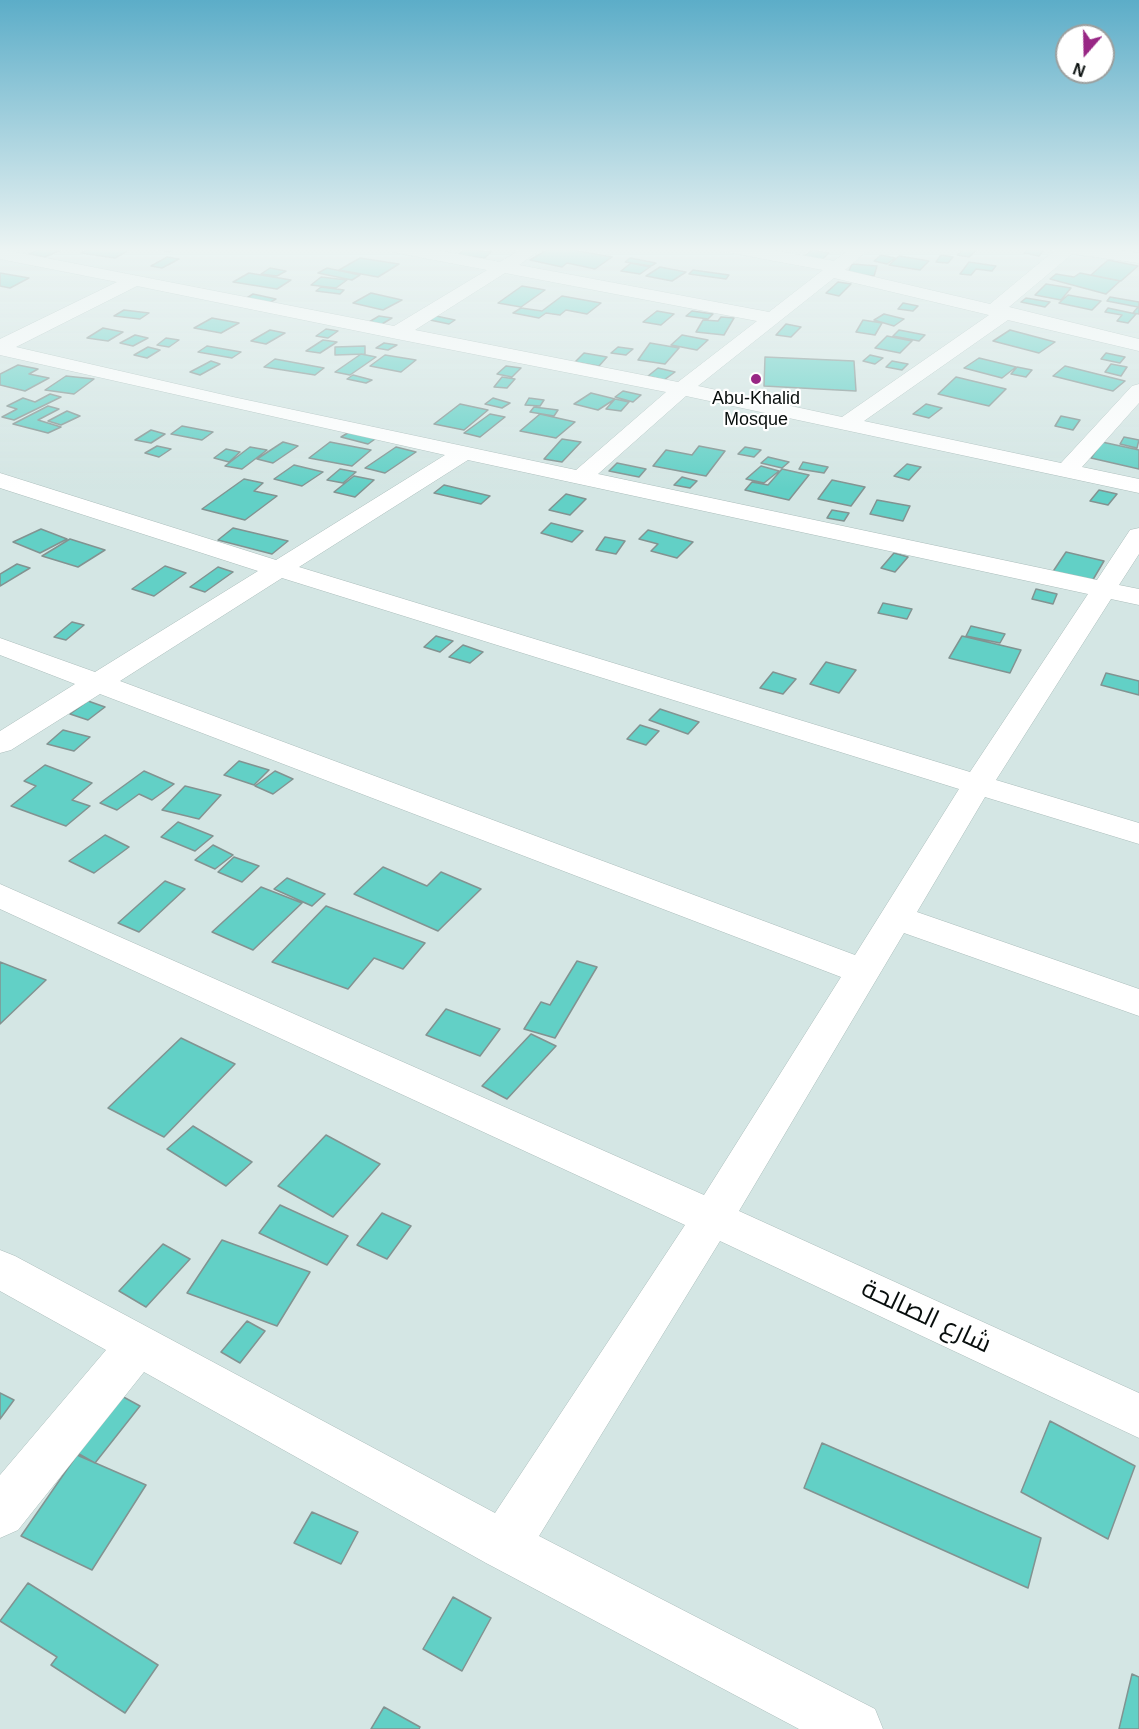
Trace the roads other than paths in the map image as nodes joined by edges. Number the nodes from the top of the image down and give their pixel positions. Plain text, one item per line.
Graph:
1 (41, 328) edge
2 (369, 328) edge
3 (405, 328) edge
4 (760, 328) edge
5 (977, 328) edge
6 (1068, 328) edge
7 (397, 333) junction
8 (1139, 345) edge
9 (0, 348) edge
10 (682, 389) junction
11 (1139, 390) edge
12 (846, 424) junction
13 (464, 453) junction
14 (1066, 471) junction
15 (580, 477) junction
16 (0, 480) edge
17 (1139, 486) edge
18 (1139, 535) edge
19 (278, 570) junction
20 (1121, 593) edge
21 (0, 646) edge
22 (95, 683) junction
23 (0, 744) edge
24 (978, 783) junction
25 (1139, 834) edge
26 (0, 895) edge
27 (896, 917) junction
28 (861, 971) junction
29 (1139, 1003) edge
30 (712, 1218) junction
31 (0, 1269) edge
32 (138, 1345) junction
33 (1139, 1416) edge
34 (0, 1512) edge
35 (504, 1545) junction
36 (855, 1729) edge

1 - 9 street
2 - 7 street
3 - 7 street
4 - 10 street
5 - 12 street
6 - 8 street
7 - 10 street
9 - 13 street
10 - 12 street
10 - 15 street
11 - 14 street
12 - 14 street
13 - 15 street
13 - 19 street
14 - 17 street
15 - 20 street
16 - 19 street
18 - 20 street
19 - 22 street
19 - 24 street
20 - 24 street
21 - 22 street
22 - 23 street
22 - 28 street
24 - 25 street
24 - 27 street
26 - 30 street, شارع الصالحة
27 - 28 street
27 - 29 street
28 - 30 street
30 - 33 street, شارع الصالحة
30 - 35 street
31 - 32 street
32 - 34 street
32 - 35 street
35 - 36 street

